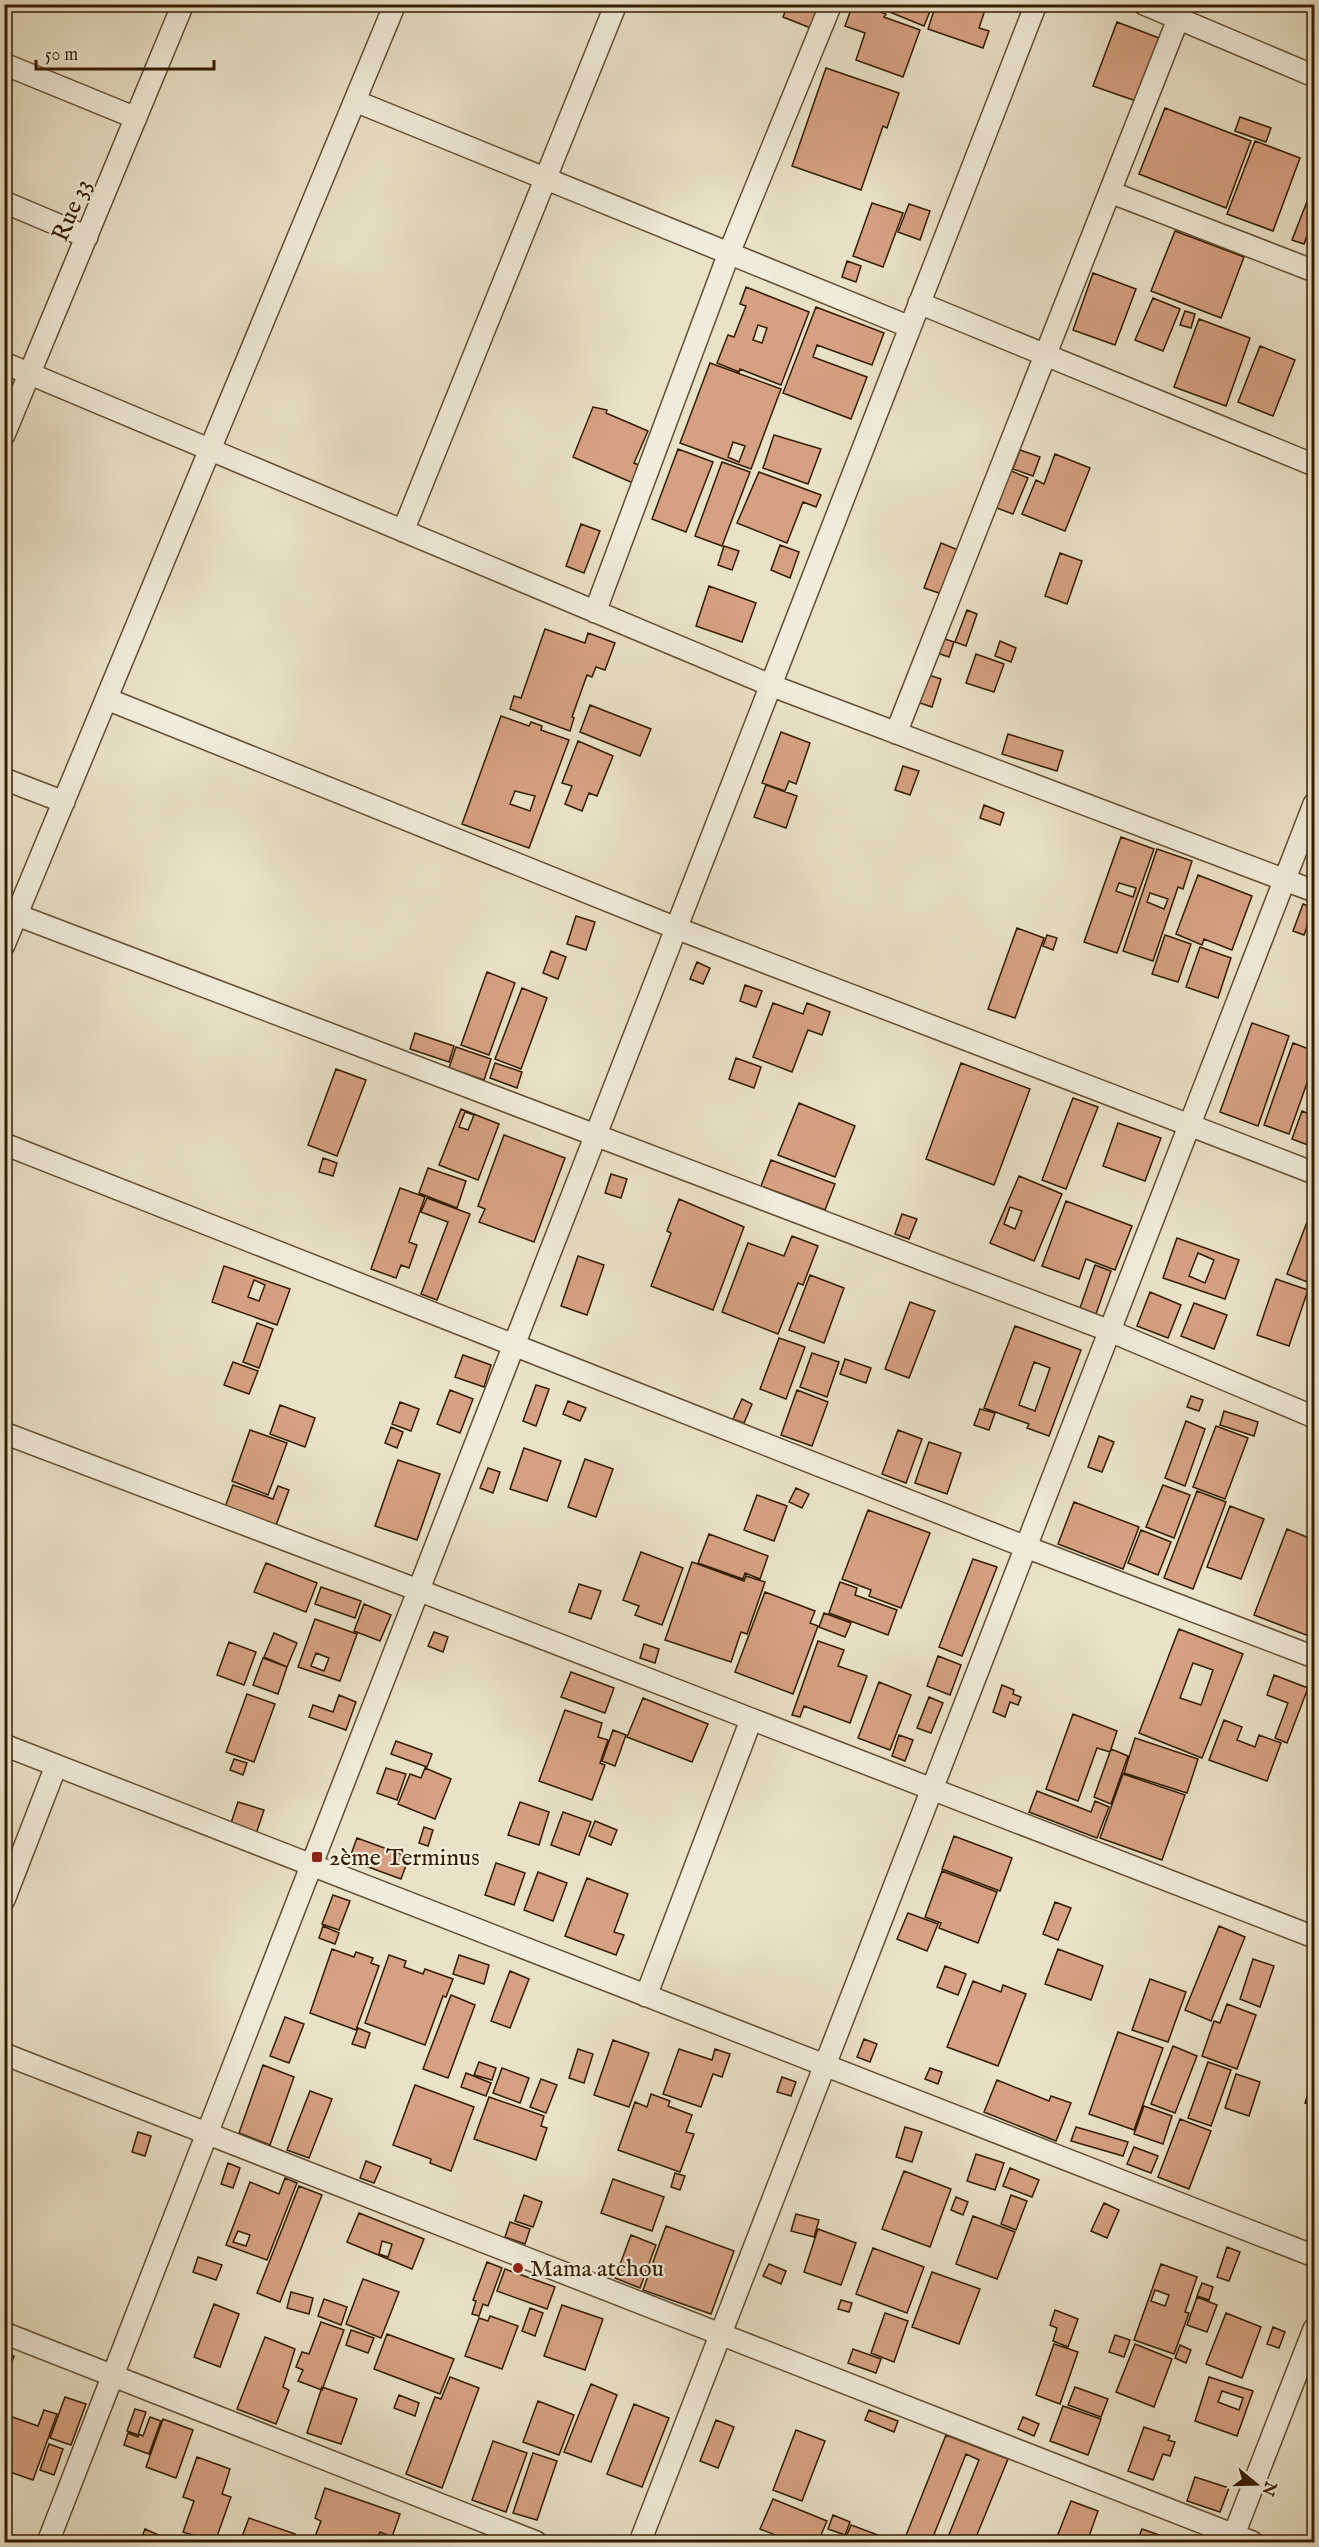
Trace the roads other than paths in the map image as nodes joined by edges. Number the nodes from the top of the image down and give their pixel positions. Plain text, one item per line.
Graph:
1 (183, 4) edge
2 (396, 4) edge
3 (616, 4) edge
4 (831, 4) edge
5 (1036, 4) edge
6 (1144, 4) edge
7 (1181, 12) edge
8 (4, 63) edge
9 (1314, 76) edge
10 (355, 101) junction
11 (136, 118) junction
12 (546, 178) junction
13 (1110, 192) junction
14 (4, 202) edge
15 (87, 237) junction
16 (729, 253) junction
17 (1314, 271) edge
18 (919, 303) junction
19 (910, 327) junction
20 (1046, 355) junction
21 (4, 363) edge
22 (30, 374) junction
23 (4, 435) edge
24 (210, 450) junction
25 (1314, 465) edge
26 (403, 531) junction
27 (595, 612) junction
28 (770, 685) junction
29 (107, 699) junction
30 (896, 733) junction
31 (4, 779) edge
32 (64, 802) junction
33 (1314, 804) edge
34 (1285, 879) junction
35 (1314, 891) edge
36 (17, 915) junction
37 (676, 928) junction
38 (4, 945) edge
39 (1190, 1124) junction
40 (595, 1135) junction
41 (4, 1144) edge
42 (1314, 1173) edge
43 (1110, 1331) junction
44 (514, 1344) junction
45 (1314, 1417) edge
46 (4, 1433) edge
47 (1026, 1547) junction
48 (418, 1590) junction
49 (1314, 1657) edge
50 (751, 1720) junction
51 (4, 1745) edge
52 (56, 1766) junction
53 (932, 1791) junction
54 (312, 1865) junction
55 (4, 1899) edge
56 (1314, 1937) edge
57 (646, 1996) junction
58 (4, 2054) edge
59 (825, 2066) junction
60 (207, 2134) junction
61 (1314, 2256) edge
62 (1314, 2329) edge
63 (4, 2333) edge
64 (721, 2335) junction
65 (113, 2376) junction
66 (1239, 2540) edge
67 (48, 2542) edge
68 (536, 2542) edge
69 (640, 2542) edge

1 - 11 street, Rue 33
2 - 10 street
3 - 12 street
4 - 16 street
5 - 18 street
6 - 7 street
7 - 9 street
7 - 13 street
8 - 11 street
10 - 12 street
10 - 24 street
11 - 15 street, Rue 33
12 - 16 street
12 - 26 street
13 - 17 street
13 - 20 street
14 - 15 street
15 - 22 street, Rue 33
16 - 19 street
16 - 27 street
18 - 19 street
18 - 20 street
19 - 28 street
20 - 25 street
20 - 30 street
21 - 22 street
22 - 23 street, Rue 33
22 - 24 street
24 - 26 street
24 - 29 street
26 - 27 street
27 - 28 street
28 - 30 street
28 - 37 street
29 - 32 street
29 - 37 street
30 - 34 street
31 - 32 street
32 - 36 street
33 - 34 street
34 - 35 street
34 - 39 street
36 - 38 street
36 - 40 street
37 - 39 street
37 - 40 street
39 - 42 street
39 - 43 street
40 - 43 street
40 - 44 street
41 - 44 street
43 - 45 street
43 - 47 street
44 - 47 street
44 - 48 street
46 - 48 street
47 - 49 street
47 - 53 street
48 - 50 street
48 - 54 street
50 - 53 street
50 - 57 street
51 - 52 street
52 - 54 street
52 - 55 street
53 - 56 street
53 - 59 street
54 - 57 street
54 - 60 street
57 - 59 street
58 - 60 street
59 - 61 street
59 - 64 street
60 - 64 street
60 - 65 street
62 - 66 street
63 - 65 street
64 - 66 street
64 - 69 street
65 - 67 street
65 - 68 street

